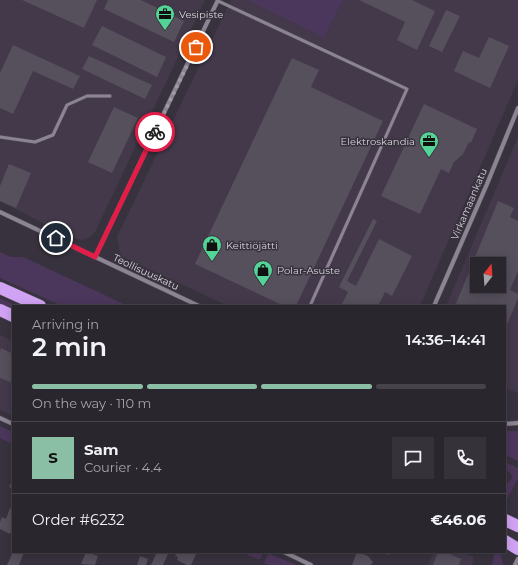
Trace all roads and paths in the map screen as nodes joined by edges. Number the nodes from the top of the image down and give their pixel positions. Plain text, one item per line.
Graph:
1 (218, 0) edge
2 (110, 96) dead end
3 (518, 108) edge
4 (0, 137) edge
5 (0, 212) edge
6 (95, 257) junction
7 (0, 288) edge
8 (38, 305) edge
9 (197, 305) edge
10 (310, 305) edge
11 (434, 305) edge
12 (0, 310) edge
13 (12, 316) edge
14 (0, 418) edge
15 (518, 423) edge
16 (12, 424) edge
17 (506, 424) edge
18 (506, 520) edge
19 (518, 526) edge
20 (506, 542) edge
21 (518, 549) edge
22 (286, 553) edge
23 (518, 559) edge
24 (311, 565) edge
25 (515, 565) edge

1 - 6 street
1 - 10 lane
2 - 4 lane
3 - 11 street, Virkamaankatu
5 - 6 street, Teollisuuskatu
6 - 9 street, Teollisuuskatu
7 - 8 highway
12 - 13 highway
14 - 16 street
15 - 17 street
18 - 19 highway
20 - 21 highway
22 - 24 street
23 - 25 street

